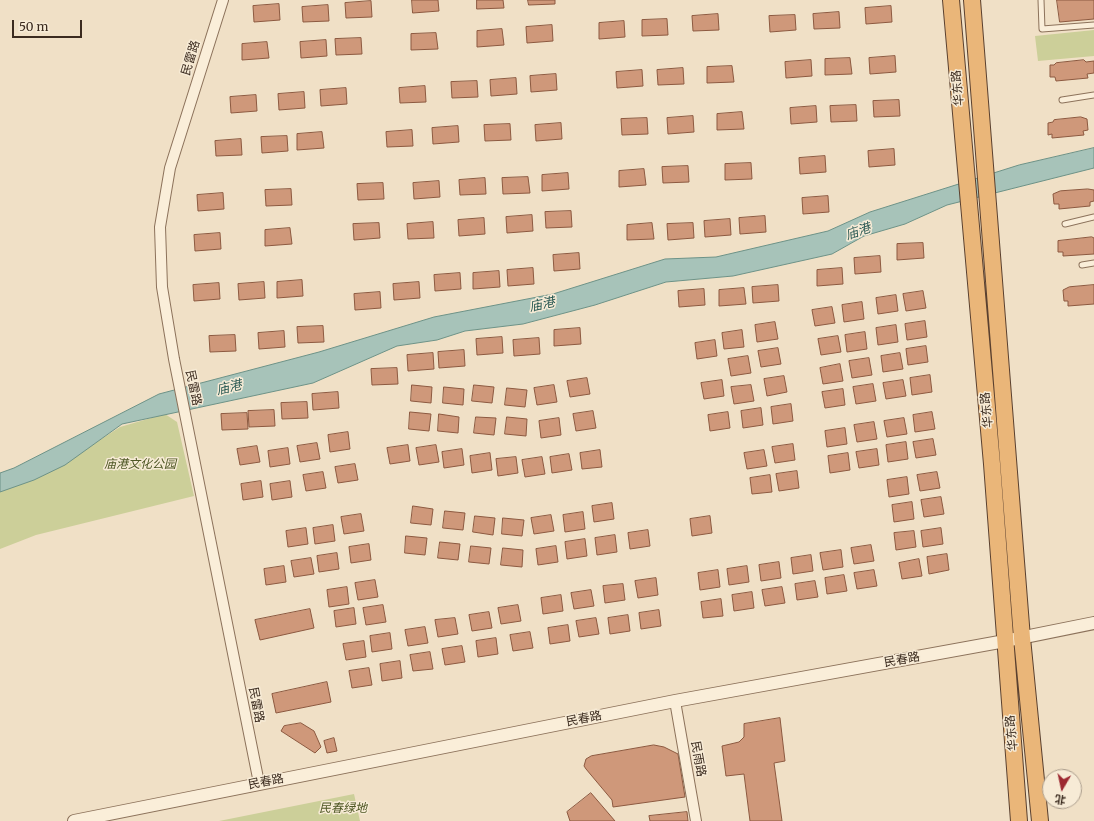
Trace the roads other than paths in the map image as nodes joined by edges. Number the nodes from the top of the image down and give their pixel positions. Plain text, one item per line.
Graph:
1 (223, 0) edge
2 (950, 0) edge
3 (972, 0) edge
4 (1041, 0) edge
5 (1094, 25) edge
6 (1094, 94) edge
7 (1062, 100) dead end
8 (1094, 217) edge
9 (1065, 224) dead end
10 (1094, 263) edge
11 (1082, 265) dead end
12 (1094, 623) edge
13 (1022, 638) junction
14 (1005, 642) junction
15 (675, 701) junction
16 (259, 783) junction
17 (74, 821) edge
18 (696, 821) edge
19 (1019, 821) edge
20 (1040, 821) edge

1 - 16 street, 民雷路
2 - 14 highway, 华东路
3 - 13 highway, 华东路
4 - 5 lane
6 - 7 lane
8 - 9 lane
10 - 11 lane
12 - 13 street, 民春路
13 - 14 street, 民春路
13 - 20 highway, 华东路
14 - 15 street, 民春路
14 - 19 highway, 华东路
15 - 16 street, 民春路
15 - 18 street, 民雨路
16 - 17 street, 民春路

